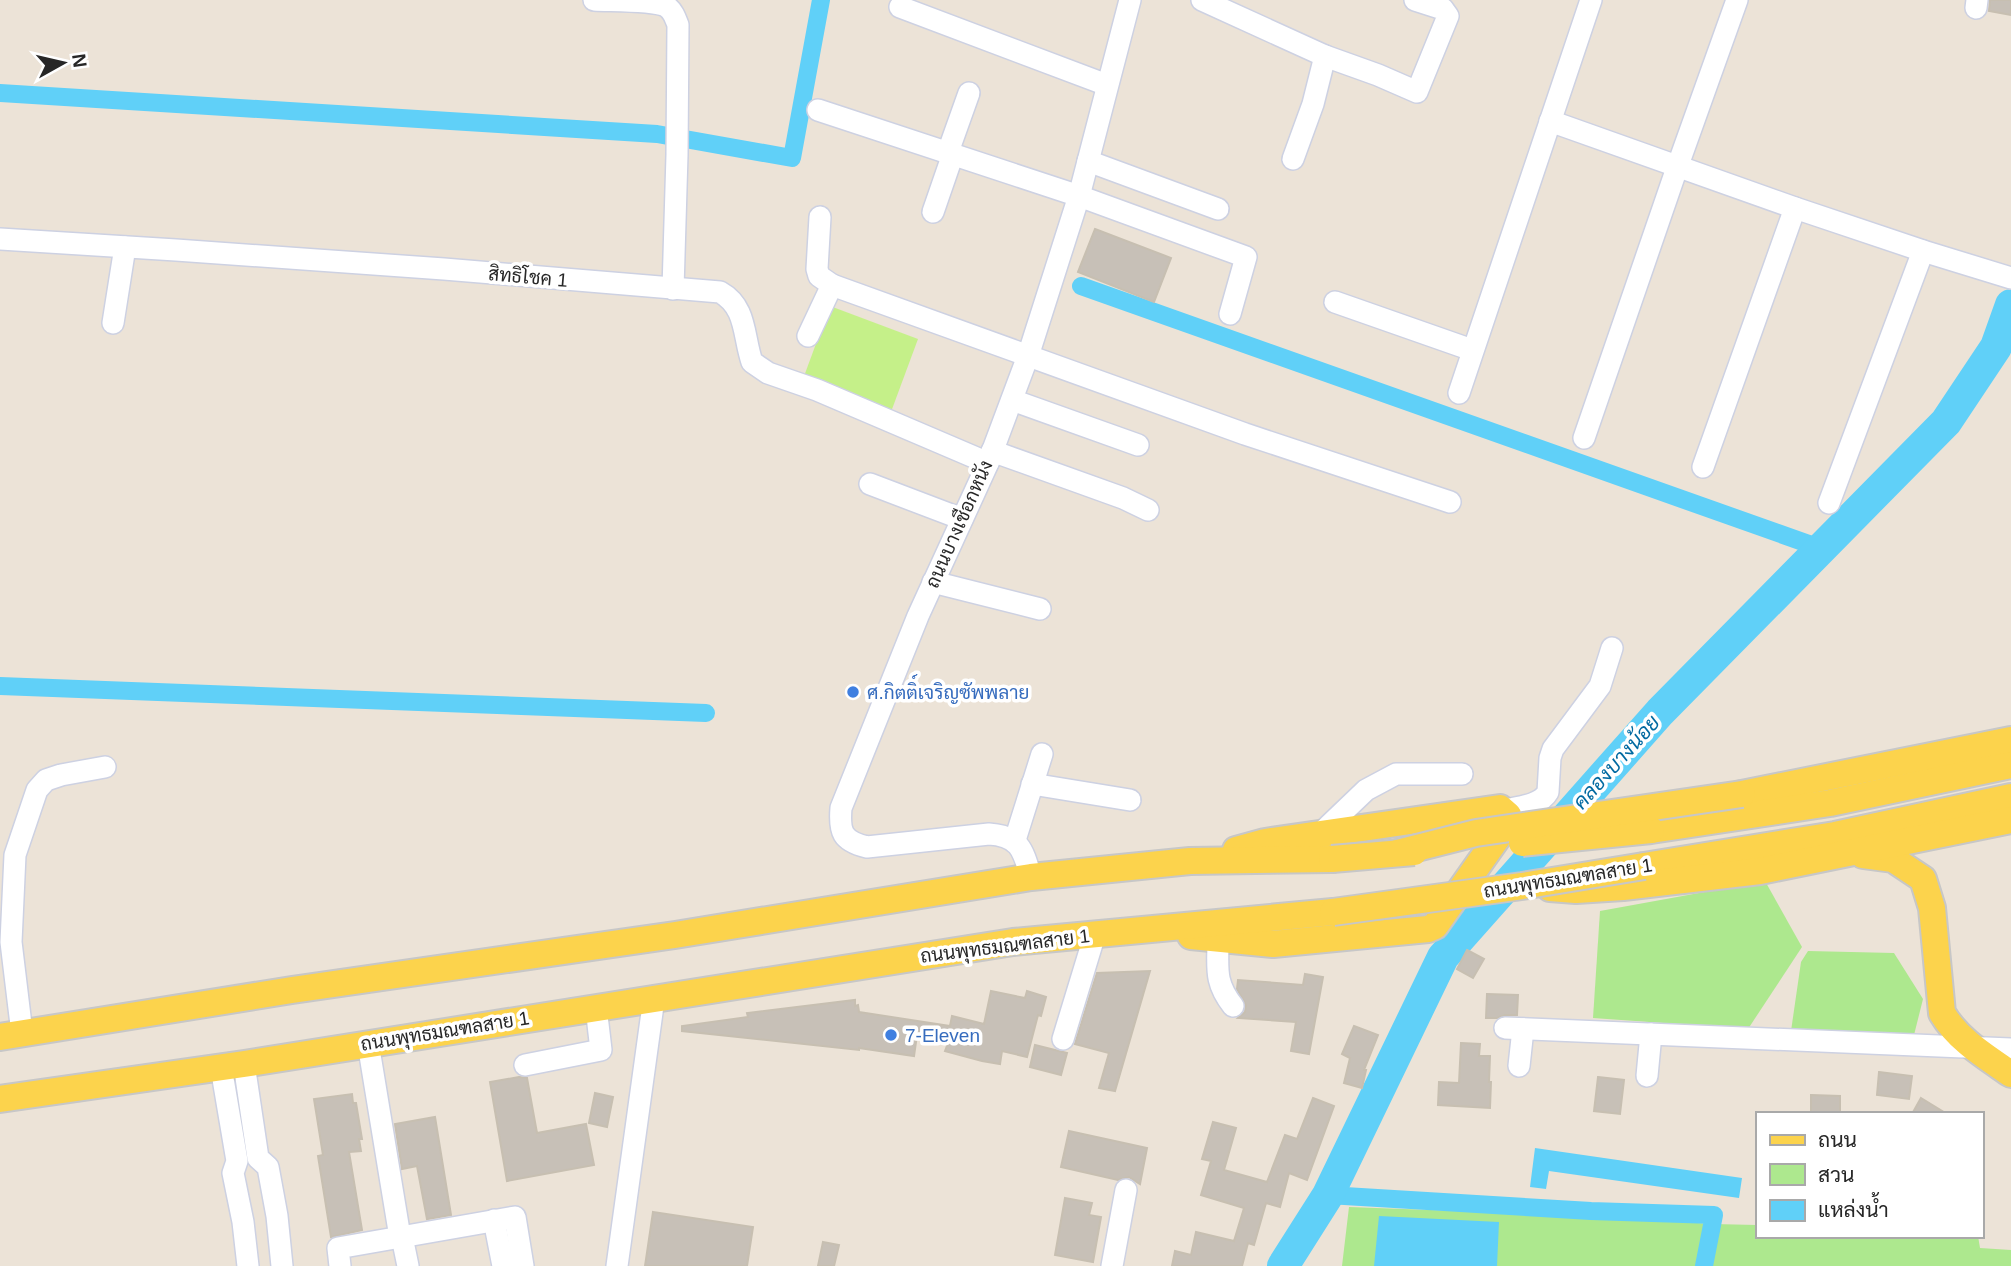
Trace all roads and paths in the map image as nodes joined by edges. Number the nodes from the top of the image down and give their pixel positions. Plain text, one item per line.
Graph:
1 (594, 0) edge
2 (1130, 0) edge
3 (1202, 0) edge
4 (1415, 0) edge
5 (1591, 0) edge
6 (1737, 0) edge
7 (900, 7) dead end
8 (1325, 56) junction
9 (1107, 85) junction
10 (969, 93) dead end
11 (818, 110) dead end
12 (1550, 121) junction
13 (950, 153) junction
14 (1293, 159) dead end
15 (1088, 161) junction
16 (1678, 165) junction
17 (1079, 196) junction
18 (1796, 208) junction
19 (1217, 209) dead end
20 (933, 212) dead end
21 (820, 217) dead end
22 (0, 239) edge
23 (125, 247) junction
24 (1923, 251) junction
25 (2009, 277) edge
26 (832, 285) junction
27 (673, 289) junction
28 (1335, 302) dead end
29 (1230, 314) dead end
30 (113, 323) dead end
31 (808, 336) dead end
32 (1472, 350) junction
33 (1028, 356) junction
34 (1459, 393) dead end
35 (1012, 400) junction
36 (1584, 438) dead end
37 (1138, 445) dead end
38 (990, 457) junction
39 (1703, 467) dead end
40 (870, 484) dead end
41 (1450, 502) dead end
42 (1829, 503) dead end
43 (1148, 510) dead end
44 (962, 519) junction
45 (933, 582) junction
46 (1040, 609) dead end
47 (1612, 648) dead end
48 (2011, 730) edge
49 (2011, 740) edge
50 (1042, 754) dead end
51 (1920, 758) junction
52 (2011, 765) edge
53 (105, 767) dead end
54 (1462, 774) dead end
55 (1032, 784) junction
56 (2011, 797) edge
57 (1130, 800) dead end
58 (1504, 810) junction
59 (2011, 820) edge
60 (1320, 834) junction
61 (1015, 840) junction
62 (1840, 844) junction
63 (1397, 853) junction
64 (1190, 861) junction
65 (1031, 877) junction
66 (1522, 886) junction
67 (1146, 929) junction
68 (1095, 934) junction
69 (1218, 940) junction
70 (654, 998) junction
71 (1233, 1006) dead end
72 (596, 1007) junction
73 (1651, 1034) junction
74 (11, 1035) edge
75 (1063, 1039) dead end
76 (368, 1043) junction
77 (1972, 1047) junction
78 (2011, 1049) edge
79 (232, 1065) junction
80 (525, 1065) dead end
81 (1519, 1066) dead end
82 (2011, 1074) edge
83 (1647, 1076) dead end
84 (0, 1099) edge
85 (1126, 1190) dead end
86 (276, 1216) junction
87 (494, 1220) junction
88 (243, 1222) junction
89 (401, 1237) junction
90 (248, 1266) edge
91 (282, 1266) edge
92 (340, 1266) edge
93 (408, 1266) edge
94 (502, 1266) edge
95 (523, 1266) edge
96 (617, 1266) edge
97 (1112, 1266) edge

1 - 27 street
2 - 9 street, ถนนบางเชือกหนัง
3 - 8 street
4 - 8 street
5 - 12 street
6 - 16 street
7 - 9 street
8 - 14 street
9 - 15 street, ถนนบางเชือกหนัง
10 - 13 street
11 - 13 street
12 - 16 street
12 - 32 street
13 - 17 street
13 - 20 street
15 - 17 street, ถนนบางเชือกหนัง
15 - 19 street
16 - 18 street
16 - 36 street
17 - 29 street
17 - 33 street, ถนนบางเชือกหนัง
18 - 24 street
18 - 39 street
21 - 26 street
22 - 23 street, สิทธิโชค 1
23 - 27 street, สิทธิโชค 1
23 - 30 street
24 - 25 street
24 - 42 street
26 - 31 street
26 - 33 street
27 - 38 street, สิทธิโชค 1
28 - 32 street
32 - 34 street
33 - 35 street, ถนนบางเชือกหนัง
33 - 41 street
35 - 37 street
35 - 38 street, ถนนบางเชือกหนัง
38 - 43 street
38 - 44 street, ถนนบางเชือกหนัง
40 - 44 street
44 - 45 street, ถนนบางเชือกหนัง
45 - 46 street
45 - 61 street, ถนนบางเชือกหนัง
47 - 58 street
48 - 51 main road
49 - 51 main road
50 - 55 street
51 - 63 main road, bridge
52 - 63 main road, ถนนพุทธมณฑลสาย 1, bridge
53 - 74 street
54 - 60 street
55 - 57 street
55 - 61 street
56 - 62 main road, ถนนพุทธมณฑลสาย 1
58 - 60 main road
58 - 69 main road
59 - 62 main road
60 - 64 main road
61 - 65 street
62 - 66 main road, ถนนพุทธมณฑลสาย 1, bridge
62 - 66 main road, bridge
62 - 77 main road
63 - 64 main road, ถนนพุทธมณฑลสาย 1, bridge
64 - 65 main road, ถนนพุทธมณฑลสาย 1
65 - 74 main road, ถนนพุทธมณฑลสาย 1
66 - 67 main road, ถนนพุทธมณฑลสาย 1, bridge
67 - 68 main road, ถนนพุทธมณฑลสาย 1
67 - 69 main road
68 - 70 main road, ถนนพุทธมณฑลสาย 1
68 - 75 street
69 - 71 street
70 - 72 main road, ถนนพุทธมณฑลสาย 1
70 - 96 street
72 - 76 main road, ถนนพุทธมณฑลสาย 1
72 - 80 street
73 - 77 street
73 - 81 street
73 - 83 street
76 - 79 main road, ถนนพุทธมณฑลสาย 1
76 - 89 street
77 - 78 street
77 - 82 main road
79 - 84 main road, ถนนพุทธมณฑลสาย 1
79 - 86 street
79 - 88 street
85 - 97 street
86 - 88 street
86 - 91 street
87 - 89 street
87 - 94 street
87 - 95 street
88 - 90 street
89 - 92 street
89 - 93 street

